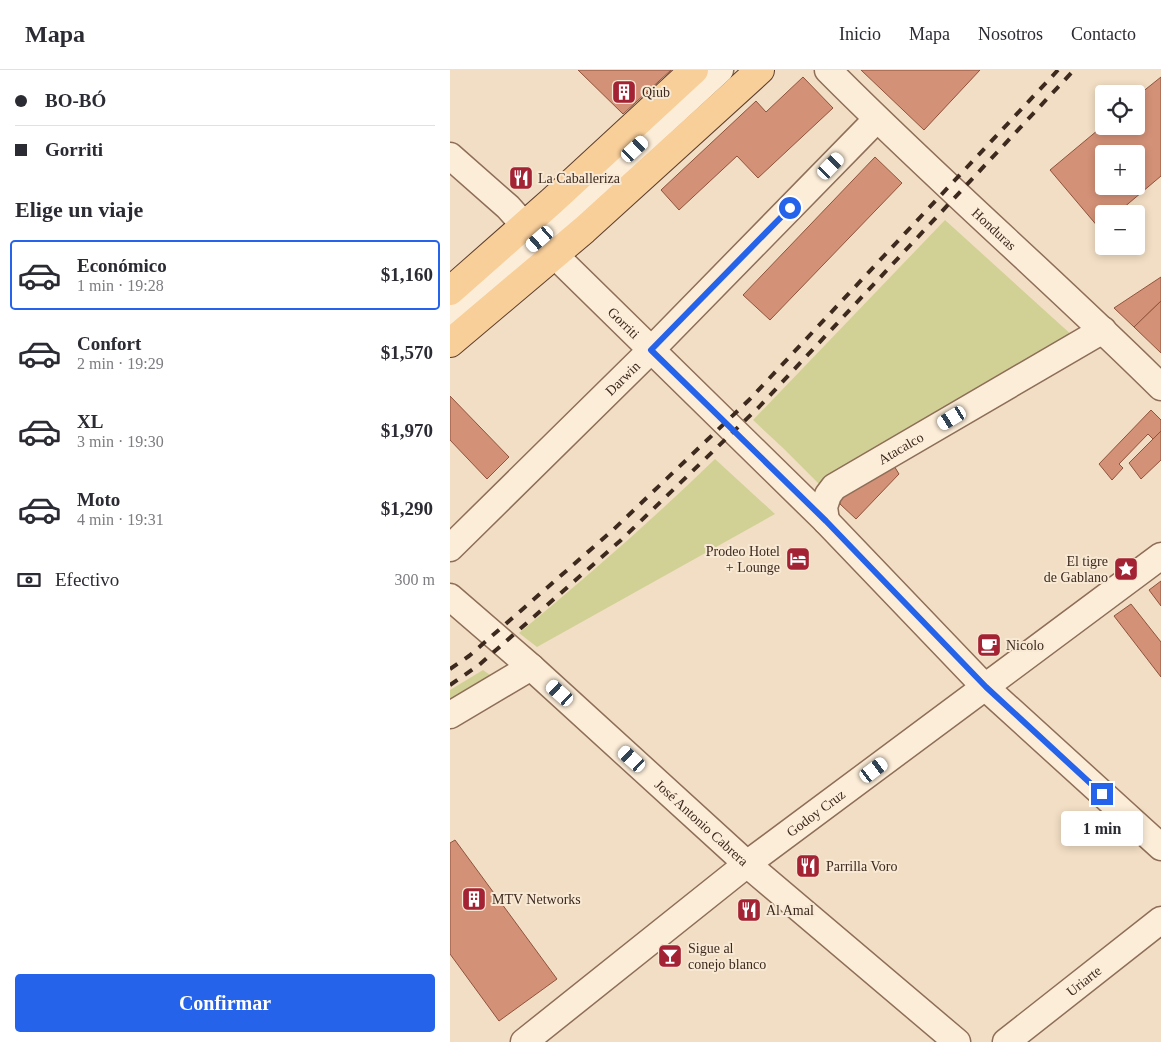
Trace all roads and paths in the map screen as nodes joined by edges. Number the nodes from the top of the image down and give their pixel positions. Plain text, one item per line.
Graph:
1 (694, 70) edge
2 (720, 70) edge
3 (760, 70) edge
4 (828, 70) edge
5 (877, 119) junction
6 (450, 156) edge
7 (539, 240) junction
8 (450, 291) edge
9 (450, 316) edge
10 (1103, 330) junction
11 (450, 343) edge
12 (651, 350) junction
13 (1161, 388) edge
14 (826, 521) junction
15 (450, 548) edge
16 (1161, 556) edge
17 (450, 597) edge
18 (531, 667) junction
19 (986, 687) junction
20 (450, 715) edge
21 (1161, 848) edge
22 (746, 864) junction
23 (1161, 920) edge
24 (524, 1042) edge
25 (958, 1042) edge
26 (1006, 1042) edge

1 - 7 main road
2 - 7 street
3 - 7 main road
4 - 5 street, Honduras
5 - 10 street, Honduras
5 - 12 street, Darwin
6 - 7 street, Gorriti
7 - 8 main road
7 - 9 street
7 - 11 main road
7 - 12 street, Gorriti
10 - 13 street, Honduras
10 - 14 street, Atacalco
12 - 14 street, Gorriti
12 - 15 street, Darwin
14 - 19 street, Gorriti
16 - 19 street, Godoy Cruz
17 - 18 street, José Antonio Cabrera
18 - 20 street
18 - 22 street, José Antonio Cabrera
19 - 21 street, Gorriti
19 - 22 street, Godoy Cruz
22 - 24 street, Godoy Cruz
22 - 25 street, José Antonio Cabrera
23 - 26 street, Uriarte

